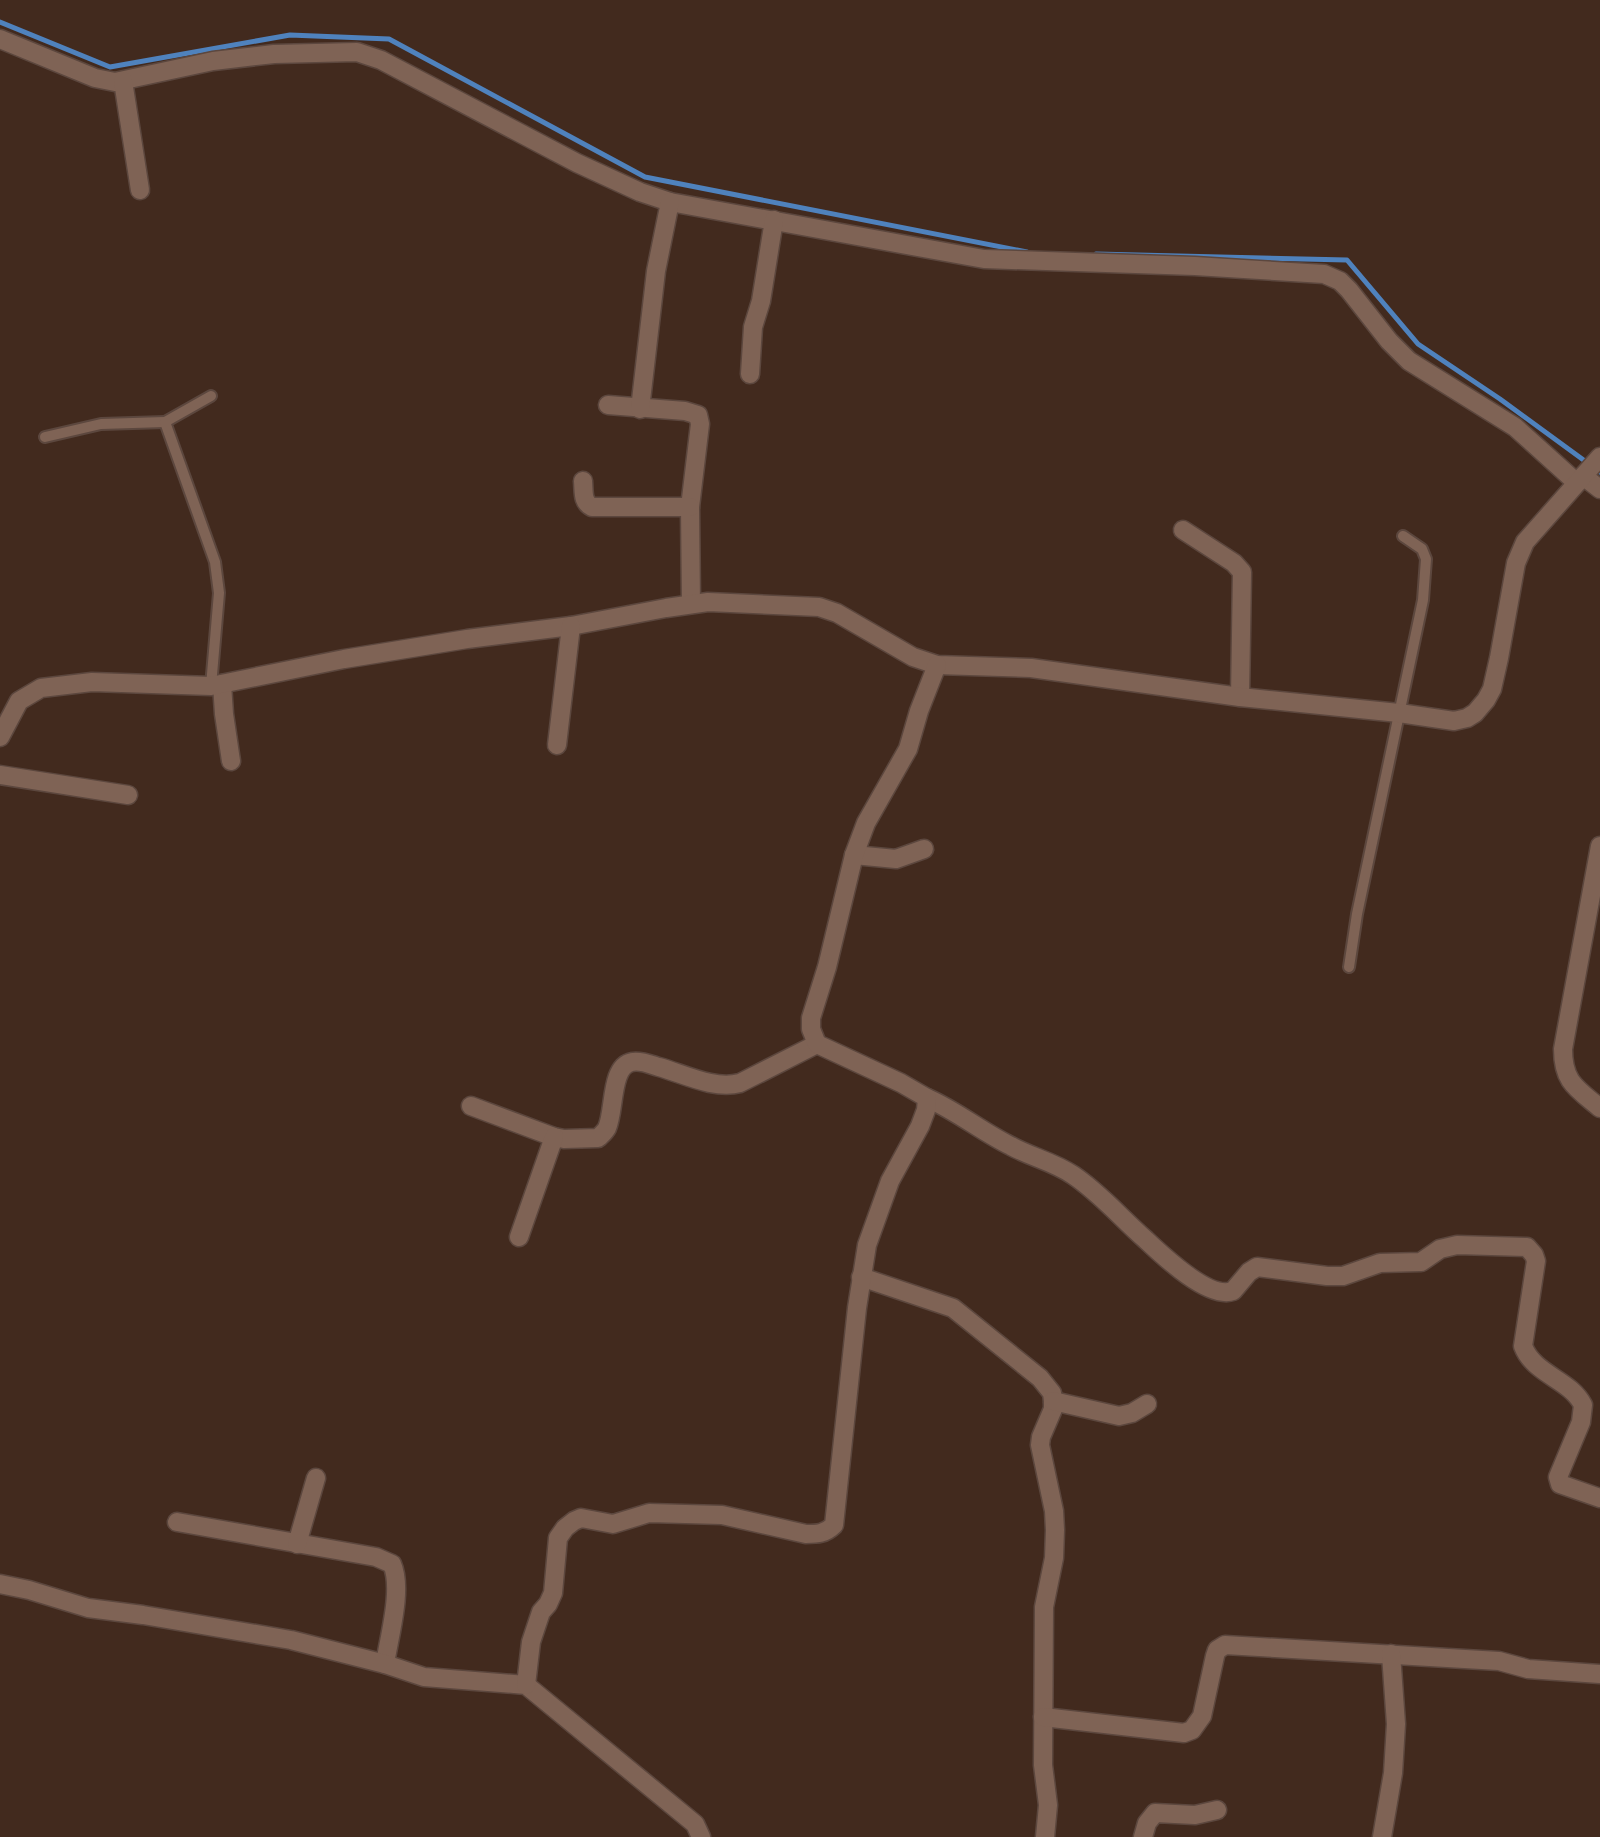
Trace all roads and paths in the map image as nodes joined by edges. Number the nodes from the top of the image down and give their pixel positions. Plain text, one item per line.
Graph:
1 (0, 39) edge
2 (123, 81) junction
3 (140, 190) dead end
4 (670, 202) junction
5 (774, 220) junction
6 (750, 374) dead end
7 (211, 396) dead end
8 (608, 405) dead end
9 (640, 409) junction
10 (165, 422) junction
11 (45, 437) dead end
12 (1600, 457) edge
13 (1580, 479) junction
14 (583, 481) dead end
15 (1600, 489) edge
16 (690, 507) junction
17 (1183, 530) dead end
18 (1403, 536) dead end
19 (692, 604) junction
20 (572, 626) junction
21 (937, 665) junction
22 (216, 685) junction
23 (1240, 697) junction
24 (1400, 713) junction
25 (0, 737) edge
26 (557, 746) dead end
27 (231, 761) dead end
28 (0, 775) edge
29 (128, 795) dead end
30 (1600, 846) edge
31 (924, 849) dead end
32 (854, 855) junction
33 (1349, 967) dead end
34 (817, 1044) junction
35 (927, 1098) junction
36 (471, 1106) dead end
37 (1600, 1108) edge
38 (554, 1137) junction
39 (519, 1237) dead end
40 (861, 1276) junction
41 (1053, 1401) junction
42 (1147, 1404) dead end
43 (316, 1478) dead end
44 (1600, 1497) edge
45 (177, 1522) dead end
46 (297, 1544) junction
47 (0, 1584) edge
48 (1391, 1654) junction
49 (385, 1664) junction
50 (1600, 1674) edge
51 (526, 1685) junction
52 (1043, 1717) junction
53 (1217, 1810) dead end
54 (701, 1837) edge
55 (1046, 1837) edge
56 (1143, 1837) edge
57 (1382, 1837) edge

1 - 2 street
2 - 3 street
2 - 4 street
4 - 5 street
4 - 9 street
5 - 6 street
5 - 13 street
7 - 10 lane
8 - 9 street
9 - 16 street
10 - 11 lane
10 - 22 lane
12 - 13 street
13 - 15 street
13 - 24 street
14 - 16 street
16 - 19 street
17 - 23 street
18 - 24 lane
19 - 20 street
19 - 21 street
20 - 22 street
20 - 26 street
21 - 23 street
21 - 32 street
22 - 25 street
22 - 27 street
23 - 24 street
24 - 33 lane
28 - 29 street
30 - 37 street
31 - 32 street
32 - 34 street
34 - 35 street
34 - 38 street
35 - 40 street
35 - 44 street
36 - 38 street
38 - 39 street
40 - 41 street
40 - 51 street
41 - 42 street
41 - 52 street
43 - 46 street
45 - 46 street
46 - 49 street
47 - 49 street
48 - 50 street
48 - 52 street
48 - 57 street
49 - 51 street
51 - 54 street
52 - 55 street
53 - 56 street

